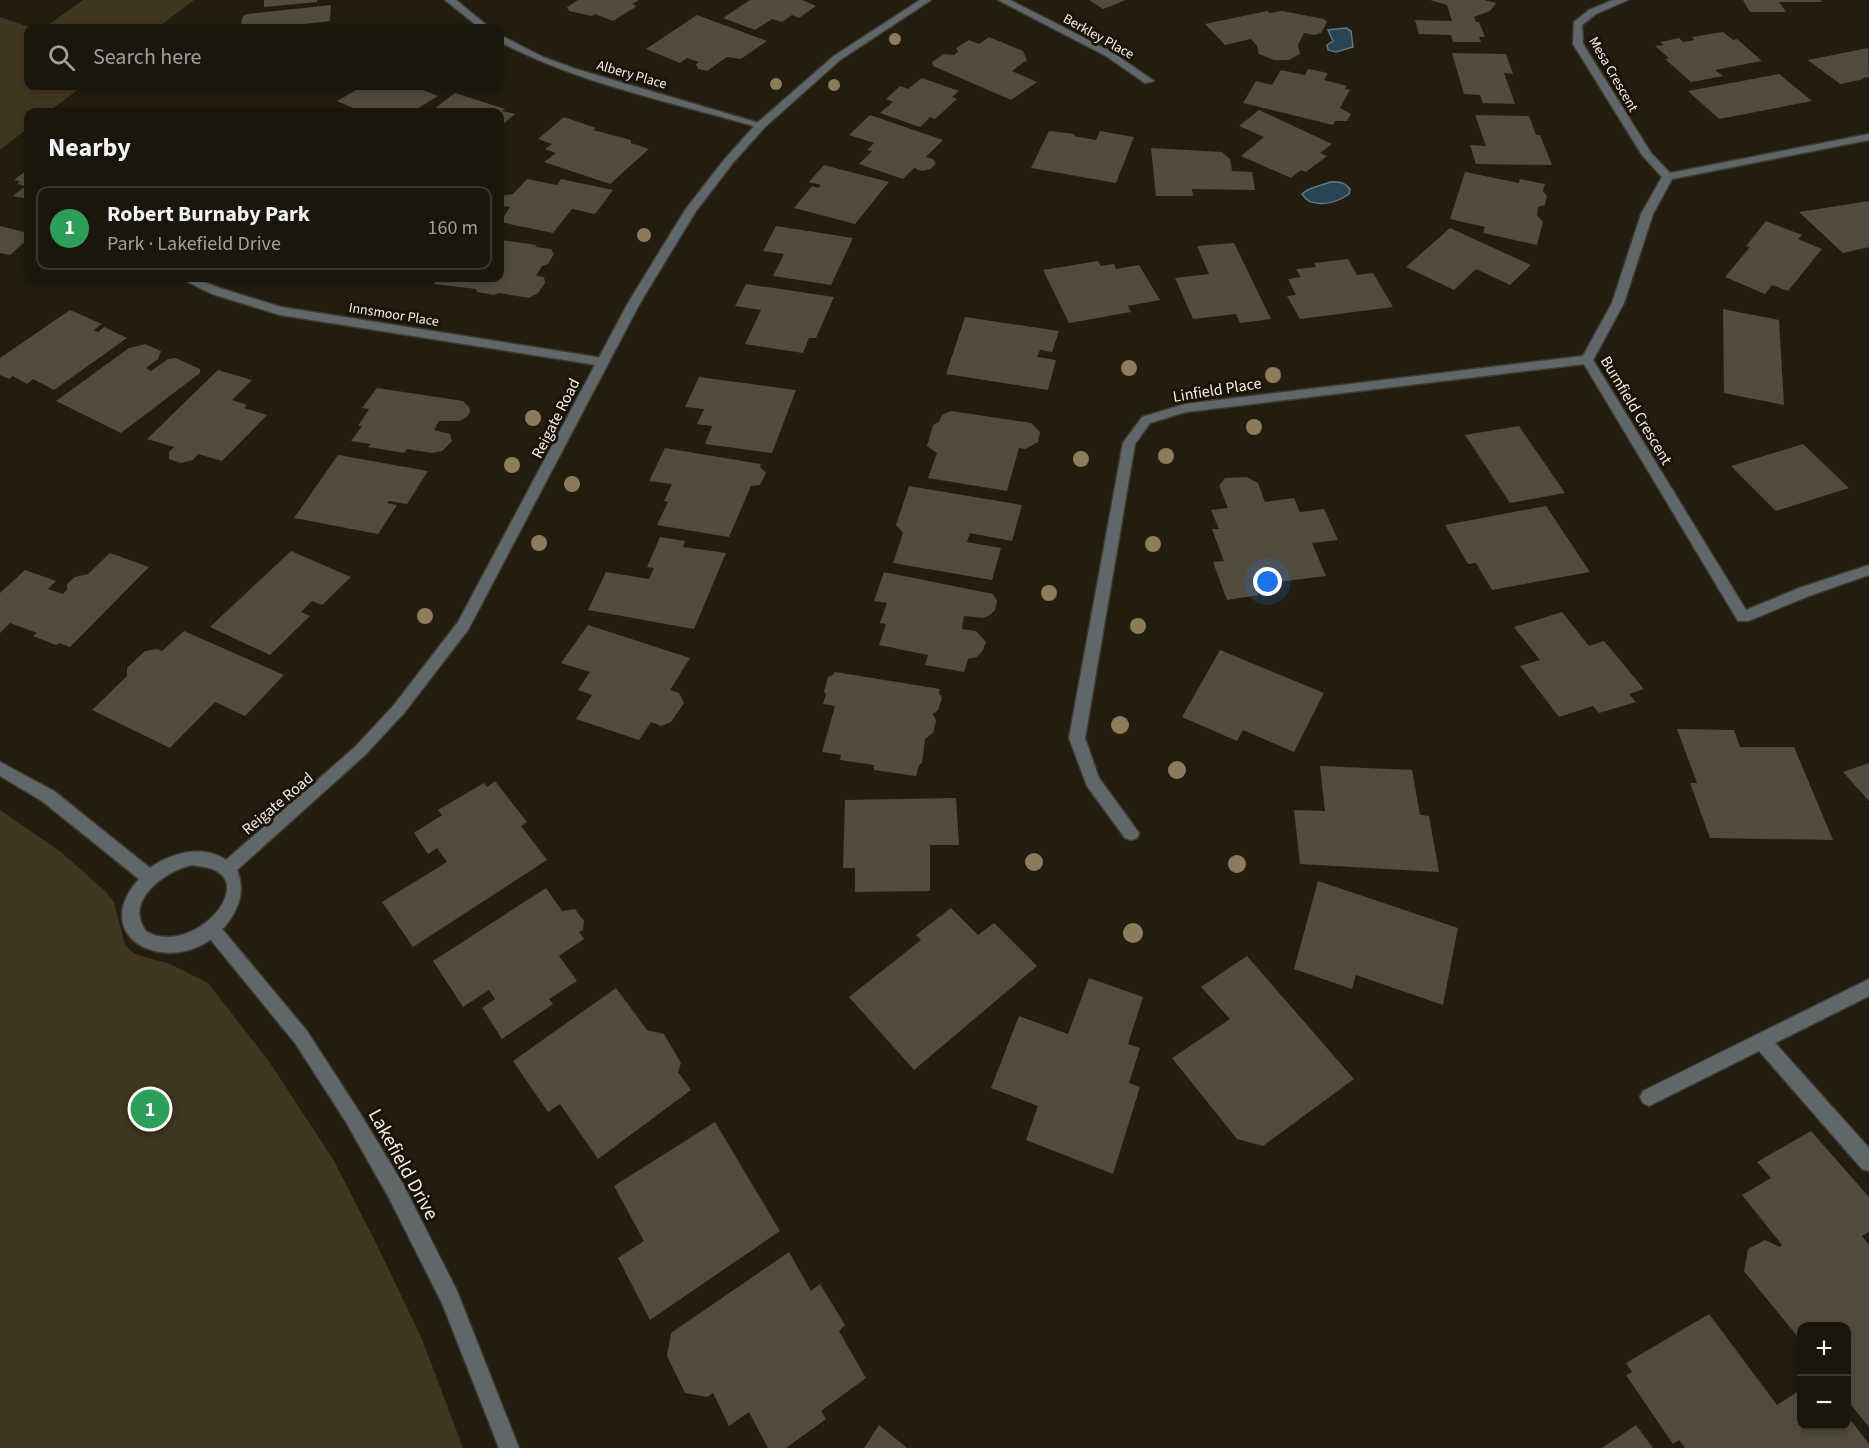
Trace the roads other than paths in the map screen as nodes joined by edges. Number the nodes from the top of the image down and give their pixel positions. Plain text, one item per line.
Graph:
1 (450, 0) edge
2 (926, 0) edge
3 (1003, 0) edge
4 (1623, 0) edge
5 (480, 24) edge
6 (504, 40) edge
7 (1149, 81) dead end
8 (761, 124) junction
9 (1869, 137) edge
10 (1668, 177) junction
11 (195, 282) edge
12 (1587, 360) junction
13 (603, 362) junction
14 (1869, 570) edge
15 (0, 768) edge
16 (1131, 833) dead end
17 (228, 868) junction
18 (150, 878) junction
19 (212, 929) junction
20 (1869, 987) edge
21 (1761, 1040) junction
22 (1649, 1096) dead end
23 (1869, 1162) edge
24 (509, 1448) edge

1 - 5 street
2 - 8 street, Reigate Road
3 - 7 street, Berkley Place
4 - 10 street, Mesa Crescent
6 - 8 street, Albery Place
8 - 13 street, Reigate Road
9 - 10 street
10 - 12 street, Burnfield Crescent
11 - 13 street, Innsmoor Place
12 - 14 street, Burnfield Crescent
12 - 16 street, Linfield Place
13 - 17 street, Reigate Road
15 - 18 street
17 - 18 street
17 - 19 street
18 - 19 street
19 - 24 street, Lakefield Drive
20 - 21 street
21 - 22 street
21 - 23 street

